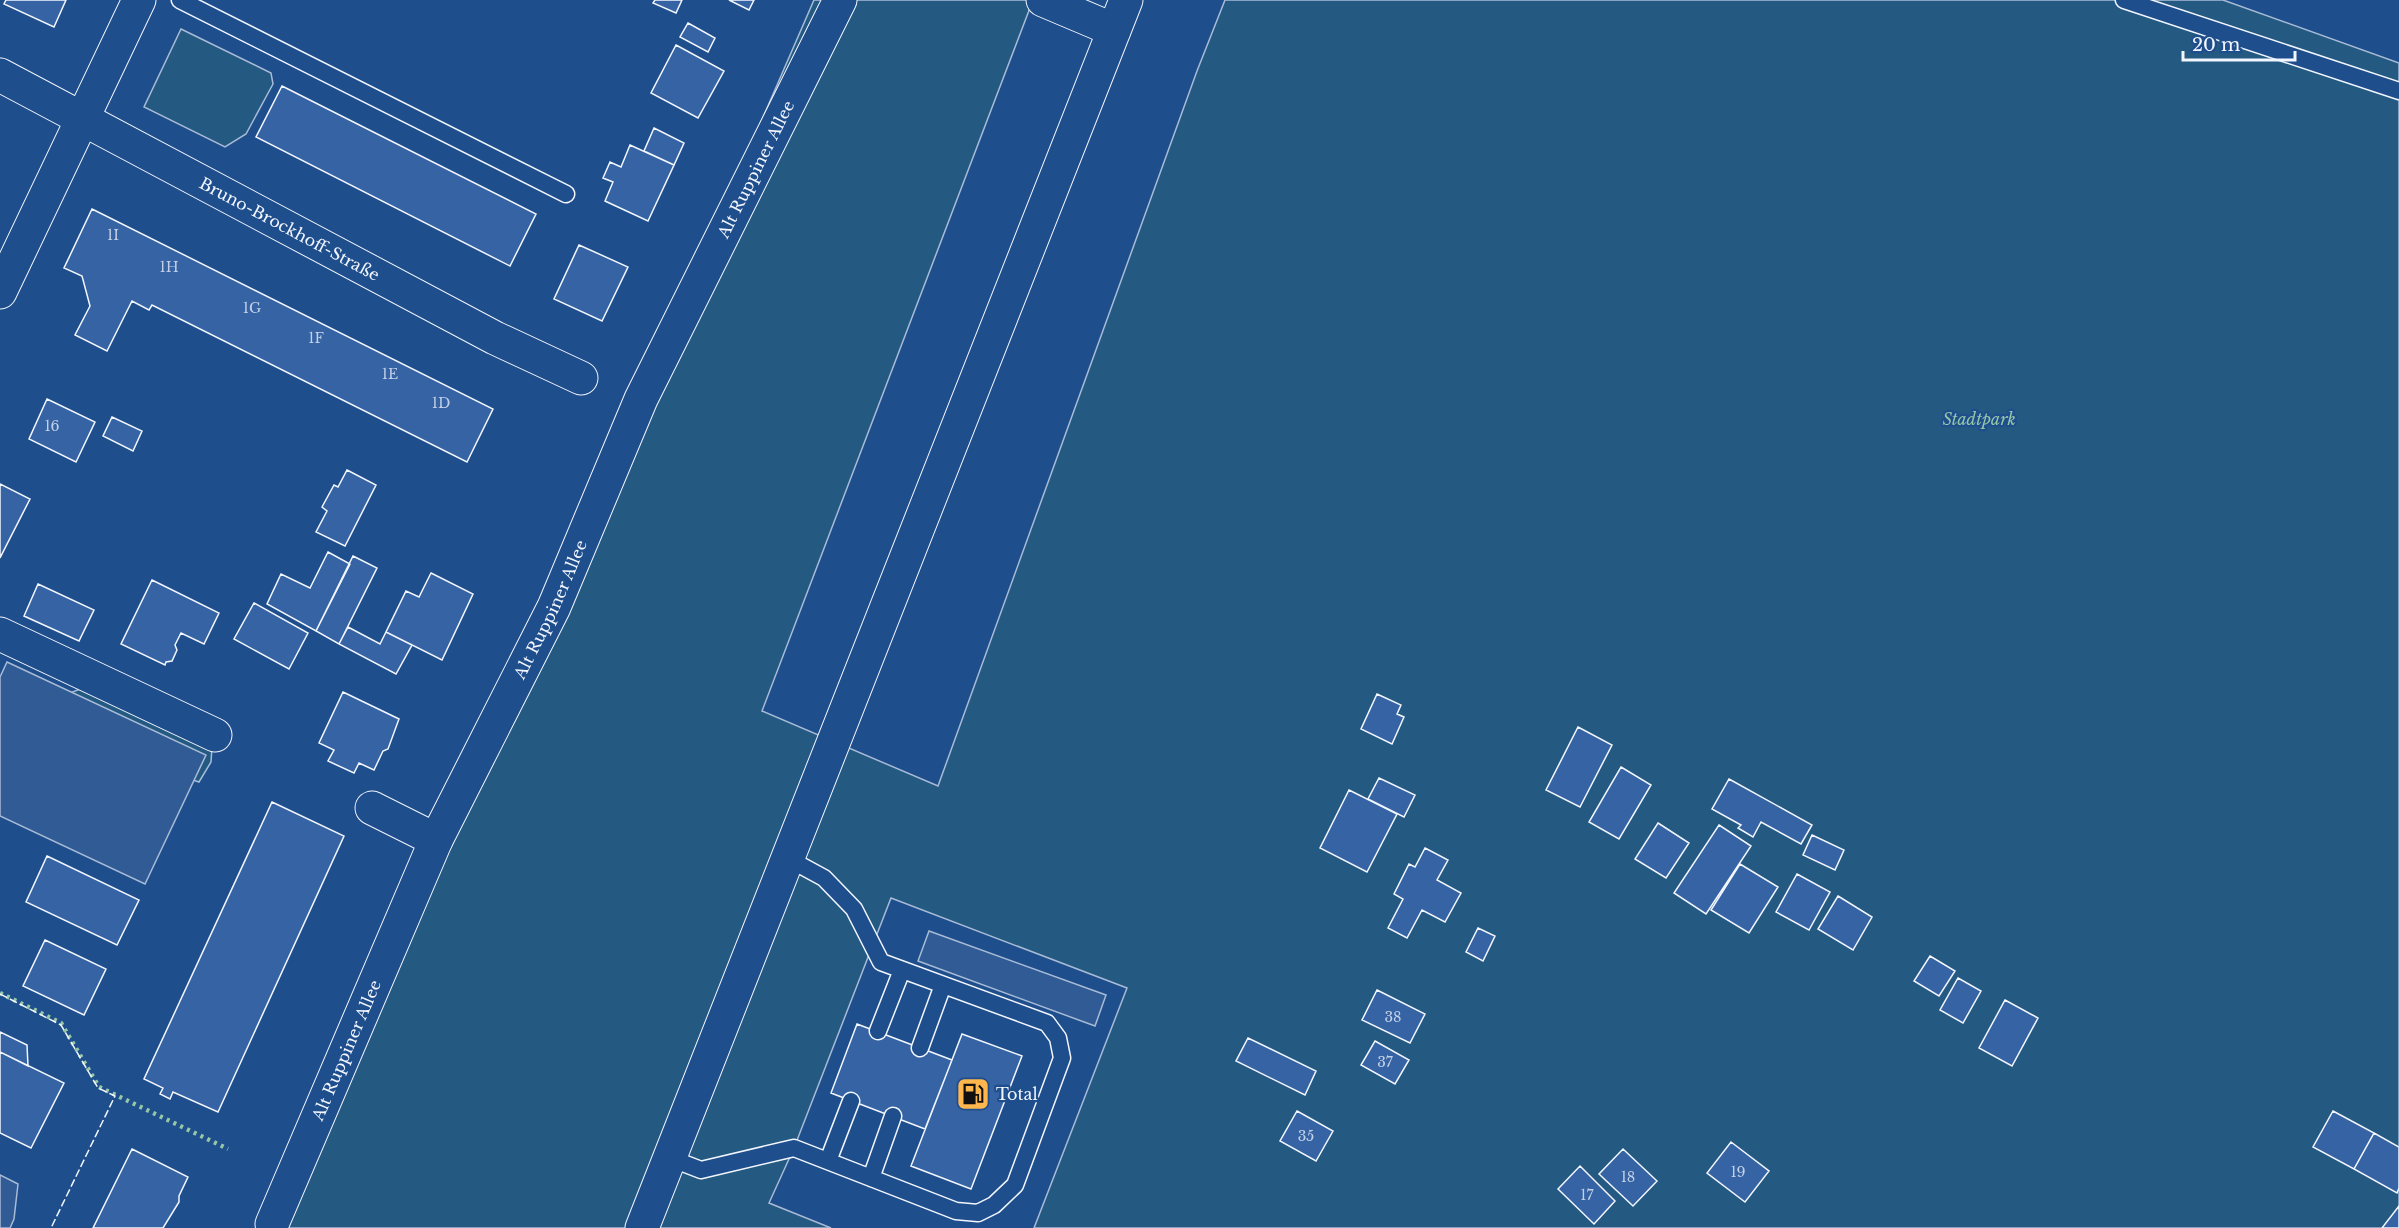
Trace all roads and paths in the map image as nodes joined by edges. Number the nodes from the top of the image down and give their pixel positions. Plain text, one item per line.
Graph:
1 (139, 0) edge
2 (180, 0) edge
3 (840, 0) edge
4 (1043, 0) edge
5 (1126, 0) edge
6 (2124, 0) edge
7 (1114, 30) junction
8 (0, 75) edge
9 (2399, 91) edge
10 (84, 119) junction
11 (566, 194) dead end
12 (0, 292) edge
13 (581, 378) dead end
14 (0, 633) edge
15 (214, 735) dead end
16 (372, 808) dead end
17 (436, 840) junction
18 (789, 859) junction
19 (902, 970) junction
20 (944, 985) junction
21 (878, 1031) dead end
22 (920, 1048) dead end
23 (851, 1101) dead end
24 (893, 1116) dead end
25 (670, 1158) junction
26 (828, 1161) junction
27 (871, 1178) junction
28 (272, 1224) dead end
29 (642, 1228) edge

1 - 10 street
2 - 11 lane
3 - 17 street, Alt Ruppiner Allee
4 - 7 street
5 - 7 street
6 - 9 lane
7 - 18 street
8 - 10 street, Bruno-Brockhoff-Straße
10 - 12 street
10 - 13 street, Bruno-Brockhoff-Straße
14 - 15 street
16 - 17 street
17 - 28 street, Alt Ruppiner Allee
18 - 19 lane
18 - 25 street
19 - 20 lane
19 - 21 lane
20 - 22 lane
20 - 27 lane
23 - 26 lane
24 - 27 lane
25 - 26 lane
25 - 29 street
26 - 27 lane

